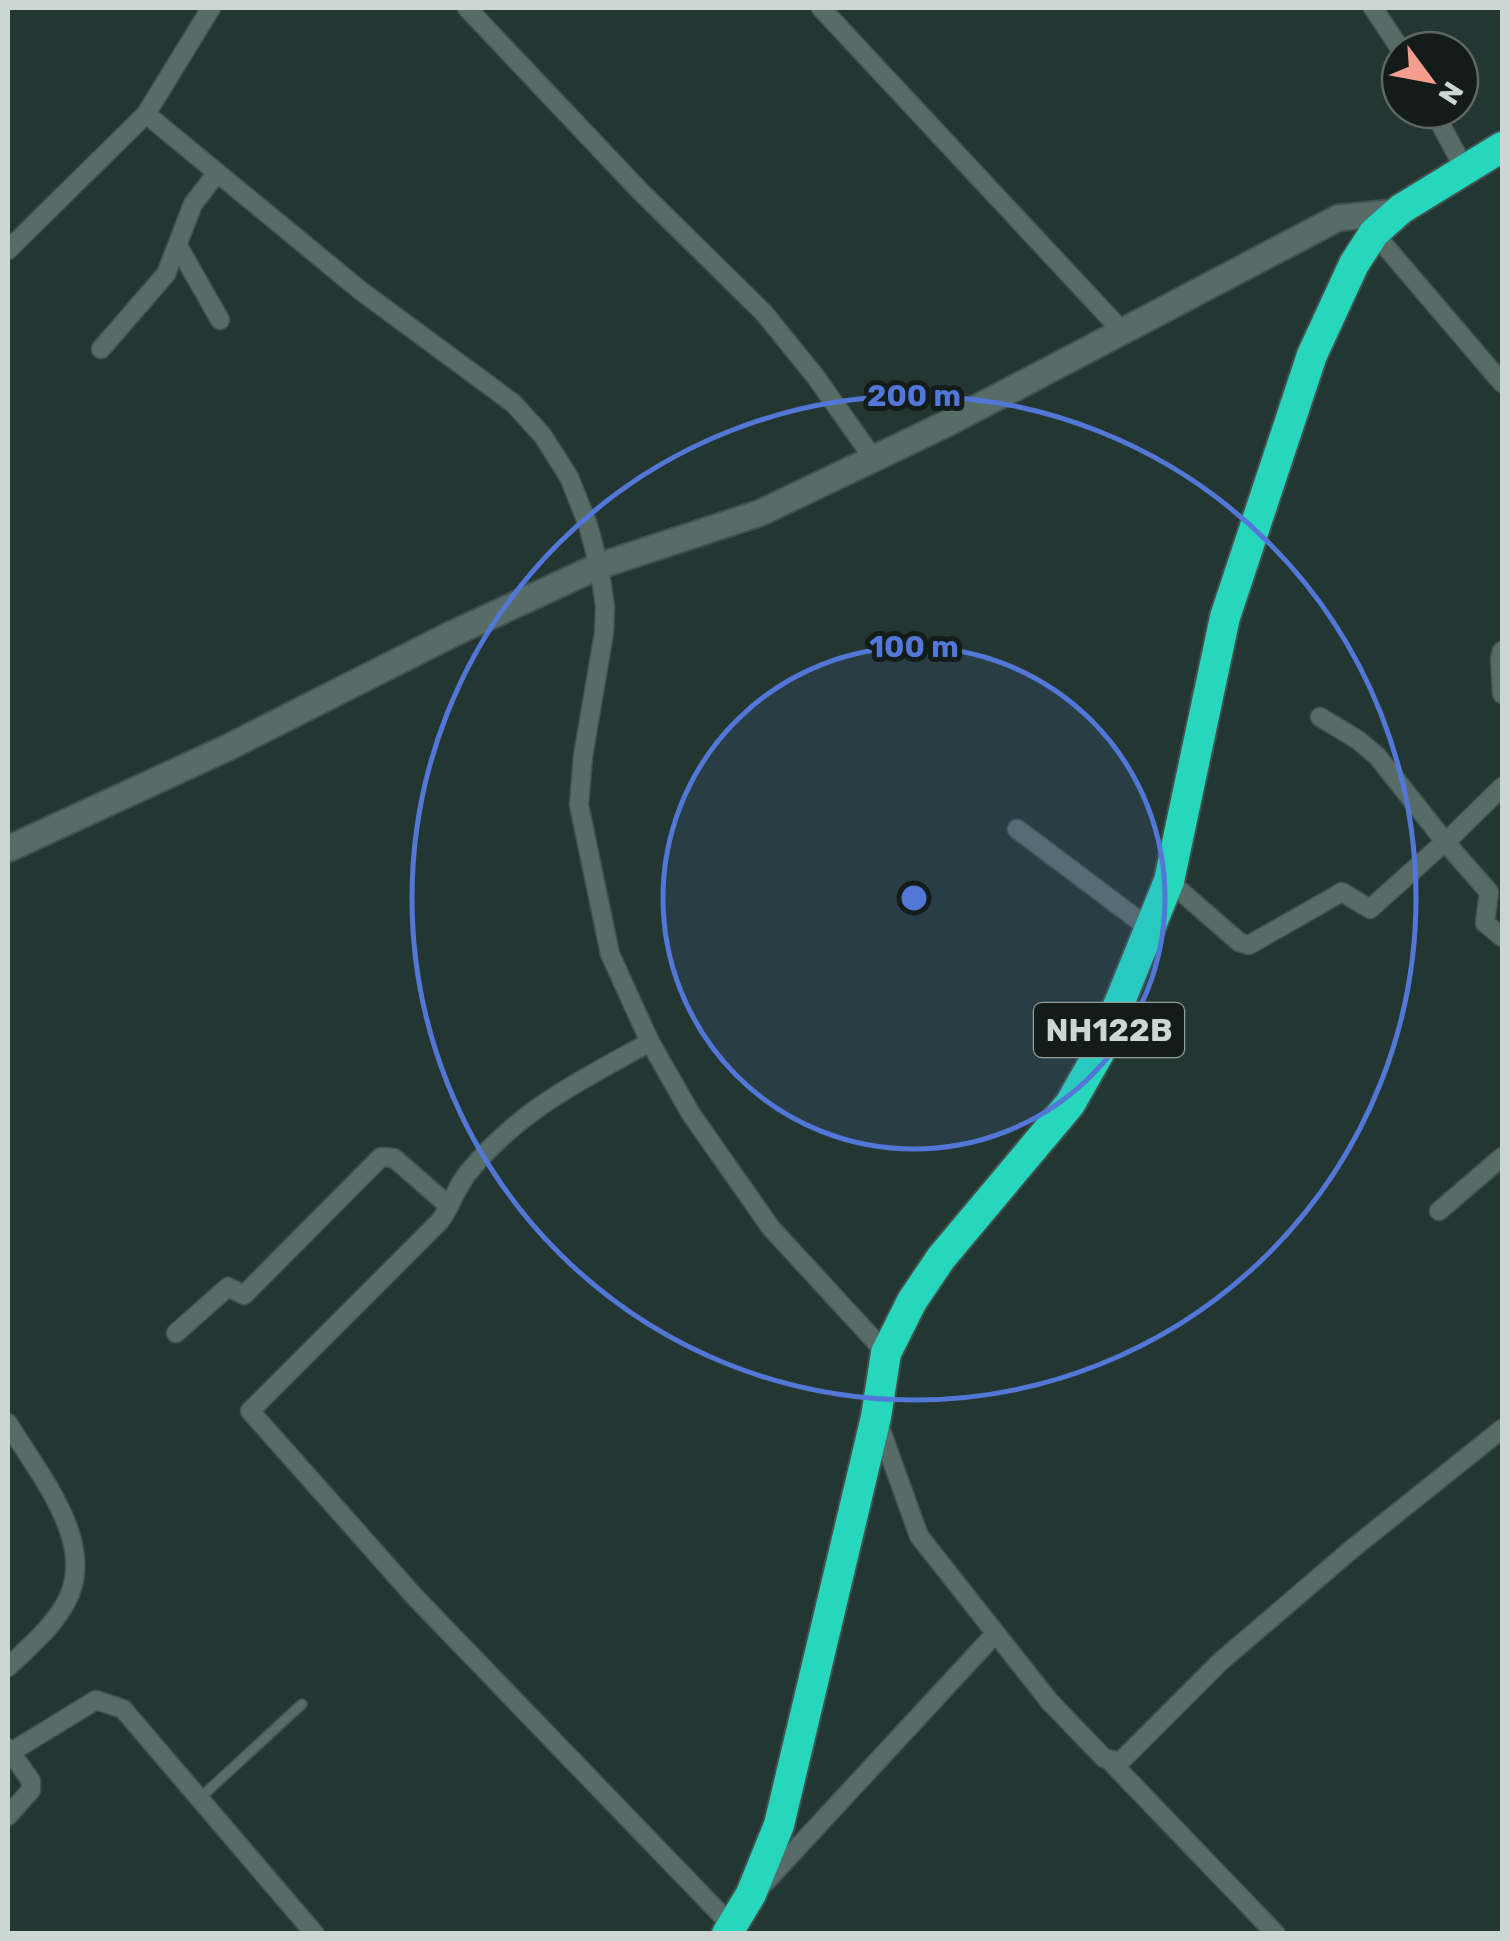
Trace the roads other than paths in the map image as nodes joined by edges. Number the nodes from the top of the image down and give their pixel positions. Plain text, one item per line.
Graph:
1 (211, 8) edge
2 (467, 8) edge
3 (822, 8) edge
4 (1373, 8) edge
5 (1388, 30) edge
6 (146, 114) junction
7 (1444, 130) edge
8 (1502, 147) edge
9 (1465, 170) junction
10 (217, 173) junction
11 (1398, 212) junction
12 (1374, 232) junction
13 (178, 246) junction
14 (8, 250) edge
15 (220, 320) dead end
16 (1122, 331) junction
17 (100, 348) dead end
18 (1502, 383) edge
19 (873, 458) junction
20 (599, 566) junction
21 (1502, 651) edge
22 (1502, 694) edge
23 (1320, 717) dead end
24 (1502, 788) edge
25 (1017, 829) dead end
26 (1447, 843) junction
27 (8, 849) edge
28 (1169, 881) junction
29 (1150, 930) junction
30 (1502, 938) edge
31 (650, 1042) junction
32 (1502, 1157) edge
33 (449, 1206) junction
34 (1439, 1211) dead end
35 (176, 1334) dead end
36 (886, 1354) junction
37 (876, 1417) junction
38 (8, 1423) edge
39 (1502, 1429) edge
40 (995, 1634) junction
41 (8, 1667) edge
42 (302, 1704) dead end
43 (9, 1750) edge
44 (1110, 1761) junction
45 (200, 1798) junction
46 (8, 1816) edge
47 (735, 1920) edge
48 (315, 1934) edge
49 (1276, 1934) edge

1 - 6 street
2 - 19 street
3 - 16 street
4 - 5 street
6 - 10 street
6 - 14 street
7 - 9 street
8 - 9 highway, NH122B
9 - 11 highway, NH122B
10 - 13 street
10 - 20 street
11 - 12 highway, NH122B
11 - 16 street
12 - 18 street
12 - 28 highway, NH122B
13 - 15 street
13 - 17 street
16 - 19 street
19 - 20 street
20 - 27 street
20 - 31 street
21 - 22 street
23 - 26 street
24 - 26 street
25 - 29 street
26 - 28 street
26 - 30 street
28 - 29 highway, NH122B
29 - 36 highway, NH122B
31 - 33 street
31 - 36 street
32 - 34 street
33 - 35 street
33 - 47 street
36 - 37 highway, NH122B
37 - 40 street
37 - 47 highway, NH122B
38 - 41 street
39 - 44 street
40 - 44 street
40 - 47 street
42 - 45 lane
43 - 45 street
43 - 46 street
44 - 49 street
45 - 48 street

